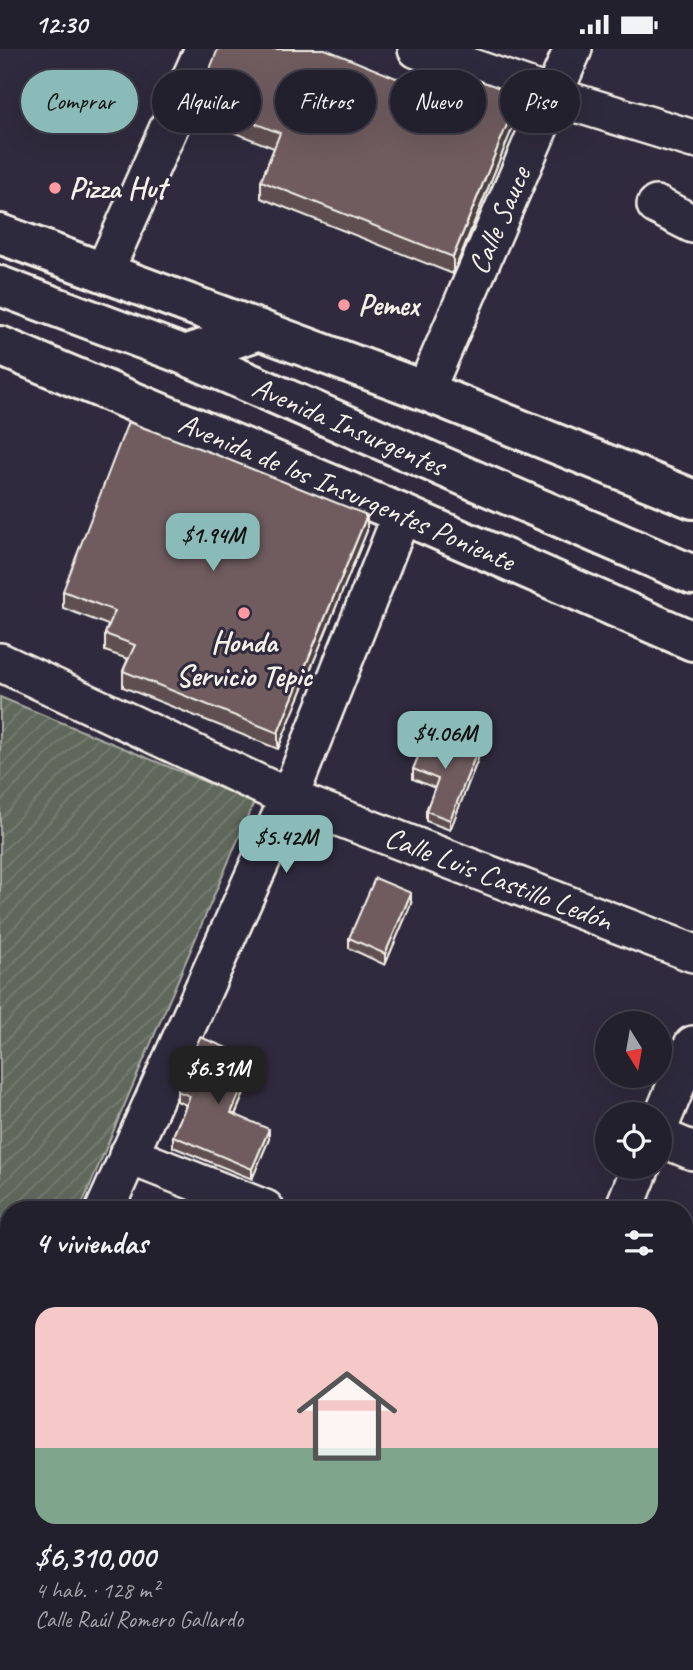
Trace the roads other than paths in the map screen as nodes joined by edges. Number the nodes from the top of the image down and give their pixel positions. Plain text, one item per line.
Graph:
1 (204, 49) edge
2 (417, 49) edge
3 (573, 49) edge
4 (564, 70) edge
5 (500, 78) edge
6 (580, 104) edge
7 (537, 133) edge
8 (693, 139) edge
9 (656, 205) dead end
10 (693, 224) edge
11 (0, 234) edge
12 (104, 272) junction
13 (0, 286) edge
14 (260, 330) junction
15 (0, 346) edge
16 (185, 355) junction
17 (425, 391) junction
18 (693, 499) edge
19 (402, 514) junction
20 (693, 575) edge
21 (693, 641) edge
22 (0, 661) edge
23 (289, 798) junction
24 (693, 953) edge
25 (693, 1045) edge
26 (669, 1102) edge
27 (672, 1142) edge
28 (693, 1151) edge
29 (128, 1155) junction
30 (636, 1179) edge
31 (108, 1201) edge
32 (245, 1201) edge
33 (627, 1201) edge

1 - 12 street
2 - 5 street
3 - 4 street, Calle Sauce
6 - 8 street
7 - 17 street, Calle Sauce
9 - 10 street
11 - 12 main road
12 - 14 main road
13 - 16 main road, Avenida Insurgentes
14 - 16 main road
14 - 17 main road
15 - 19 main road, Avenida de los Insurgentes Poniente
16 - 20 main road, Avenida Insurgentes
17 - 18 main road
19 - 21 main road, Avenida de los Insurgentes Poniente
19 - 23 street
22 - 23 street, Calle Luis Castillo Ledón
23 - 24 street, Calle Luis Castillo Ledón
23 - 29 street
25 - 26 street
27 - 28 street
29 - 31 street
29 - 32 street
30 - 33 street

